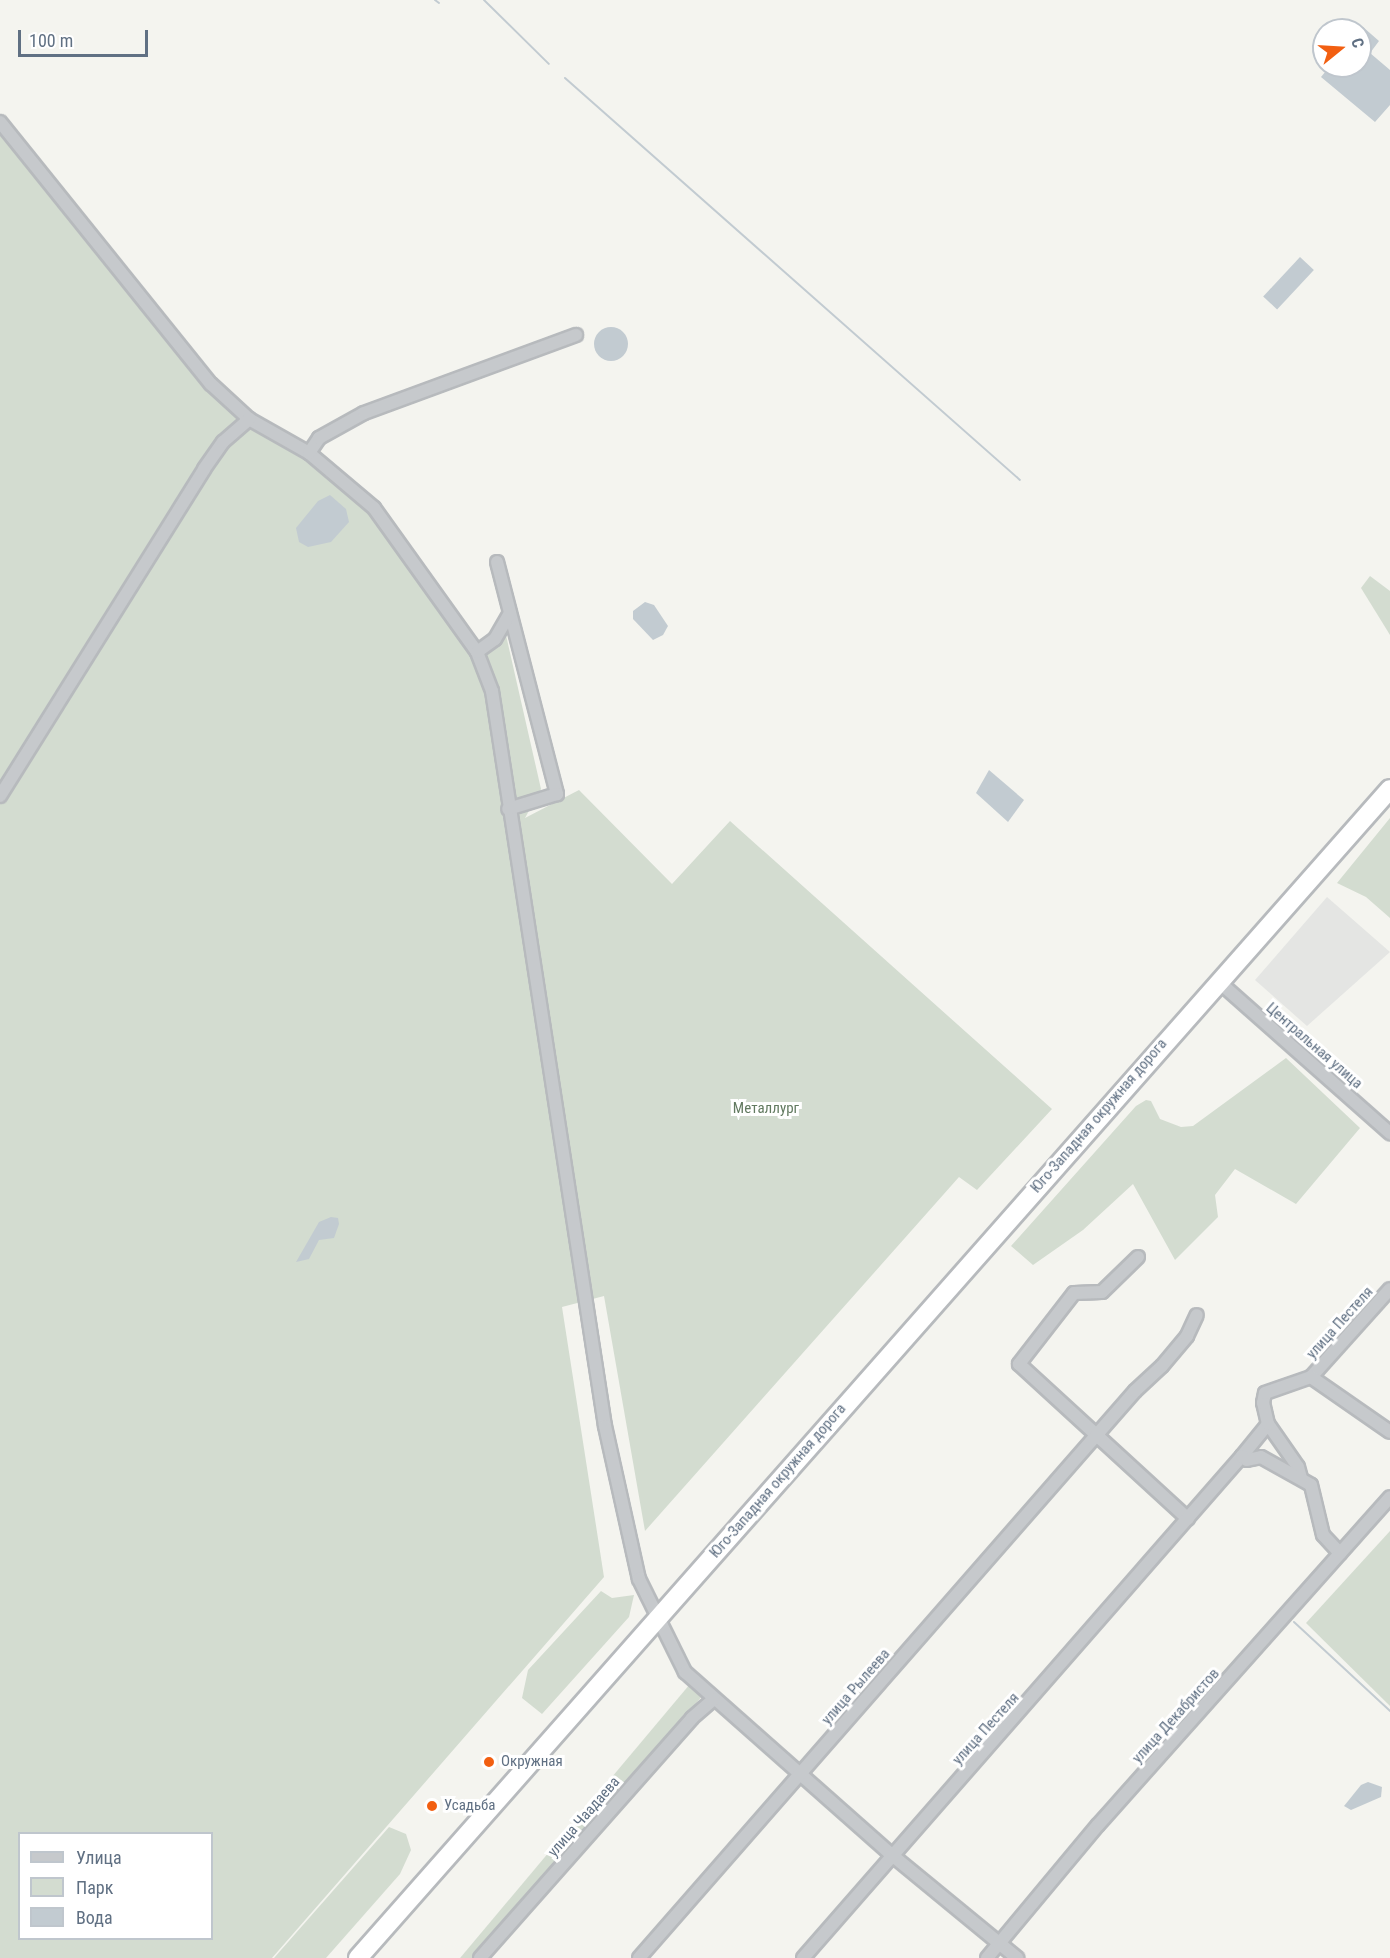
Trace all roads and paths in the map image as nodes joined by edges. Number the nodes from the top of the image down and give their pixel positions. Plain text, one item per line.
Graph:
1 (0, 122) edge
2 (576, 335) dead end
3 (249, 418) junction
4 (309, 453) junction
5 (497, 562) dead end
6 (510, 613) junction
7 (477, 652) junction
8 (1390, 789) edge
9 (0, 796) edge
10 (508, 809) junction
11 (1218, 981) junction
12 (1390, 1132) edge
13 (1138, 1257) dead end
14 (1390, 1289) edge
15 (1197, 1315) dead end
16 (1311, 1377) junction
17 (1268, 1424) junction
18 (1390, 1432) edge
19 (1097, 1436) junction
20 (1242, 1456) junction
21 (1301, 1478) junction
22 (1390, 1497) edge
23 (1188, 1518) junction
24 (1341, 1553) junction
25 (656, 1618) junction
26 (714, 1699) junction
27 (801, 1773) junction
28 (894, 1856) junction
29 (1000, 1943) junction
30 (364, 1956) edge
31 (480, 1958) edge
32 (639, 1958) edge
33 (803, 1958) edge
34 (987, 1958) edge
35 (1017, 1958) edge

1 - 3 street
2 - 4 street
3 - 4 street
3 - 9 street
4 - 7 street
5 - 6 street
6 - 7 street
6 - 10 street
7 - 10 street
8 - 11 highway
10 - 25 street
11 - 12 street, Центральная улица
11 - 25 highway, Юго-Западная окружная дорога
13 - 19 street
14 - 16 street, улица Пестеля
15 - 19 street, улица Рылеева
16 - 17 street
16 - 18 street
17 - 20 street, улица Пестеля
17 - 21 street
19 - 23 street
19 - 27 street, улица Рылеева
20 - 21 street
20 - 23 street, улица Пестеля
21 - 24 street
22 - 24 street, улица Декабристов
23 - 28 street, улица Пестеля
24 - 29 street, улица Декабристов
25 - 26 street
25 - 30 highway, Юго-Западная окружная дорога
26 - 27 street
26 - 31 street, улица Чаадаева
27 - 28 street
27 - 32 street, улица Рылеева
28 - 29 street
28 - 33 street, улица Пестеля
29 - 34 street, улица Декабристов
29 - 35 street

